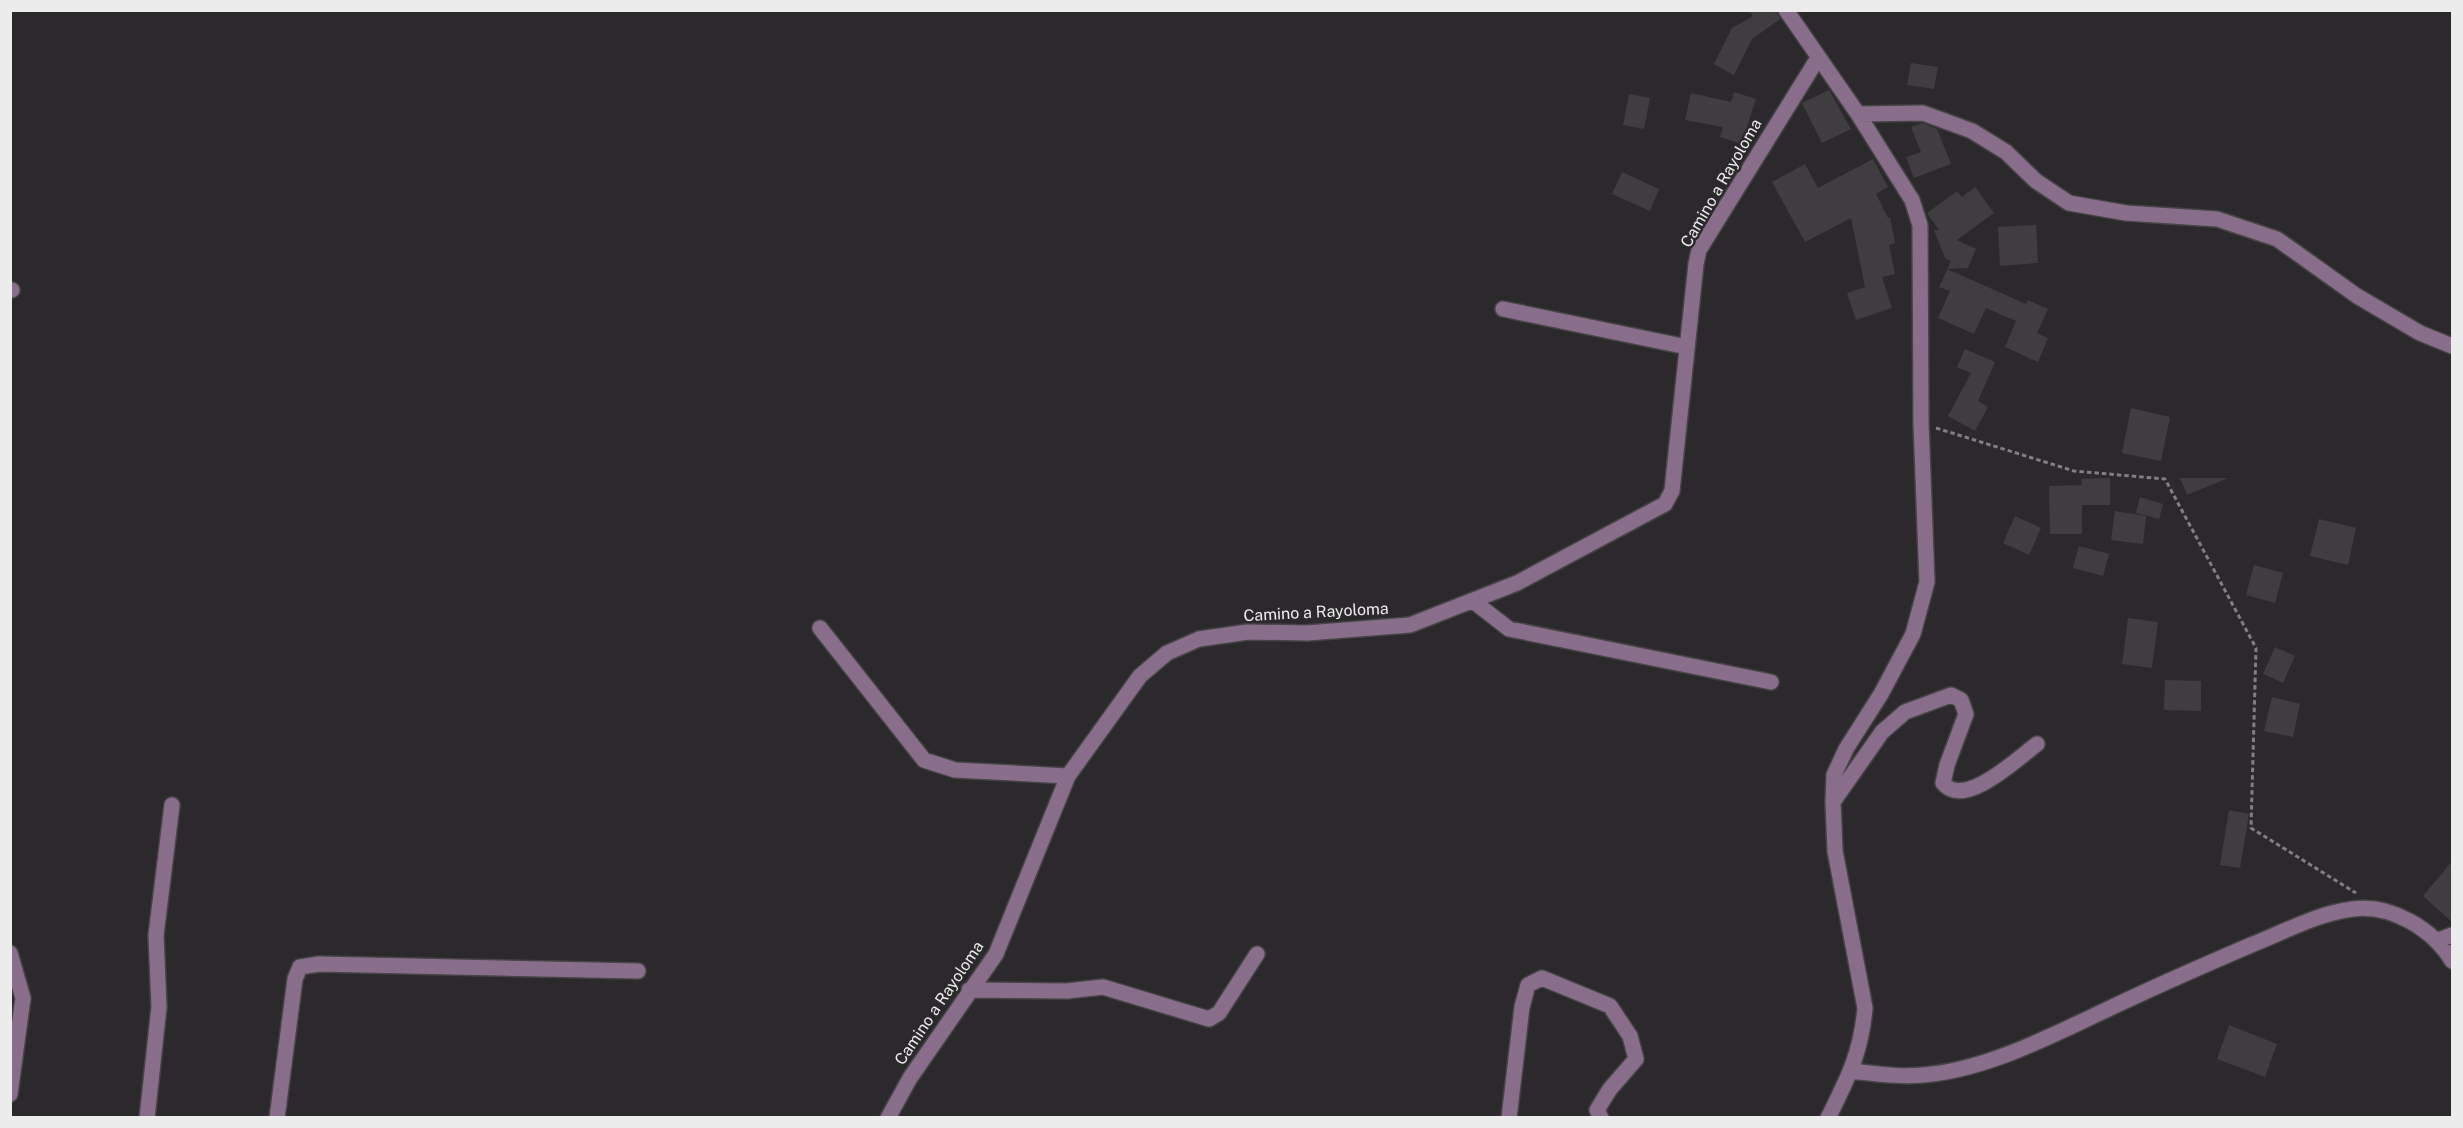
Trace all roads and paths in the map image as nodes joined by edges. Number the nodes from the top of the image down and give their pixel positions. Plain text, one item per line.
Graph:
1 (1786, 10) edge
2 (1818, 58) junction
3 (1858, 114) junction
4 (1503, 309) dead end
5 (2452, 346) edge
6 (1687, 347) junction
7 (1921, 423) junction
8 (1473, 601) junction
9 (820, 628) dead end
10 (1772, 682) dead end
11 (2037, 744) dead end
12 (1068, 776) junction
13 (1833, 802) junction
14 (172, 805) dead end
15 (2383, 909) junction
16 (2452, 935) edge
17 (2436, 941) junction
18 (10, 953) edge
19 (1257, 954) dead end
20 (2452, 961) edge
21 (638, 971) dead end
22 (969, 990) junction
23 (1851, 1071) junction
24 (10, 1094) edge
25 (147, 1117) edge
26 (152, 1118) edge
27 (277, 1118) edge
28 (888, 1118) edge
29 (1509, 1118) edge
30 (1601, 1118) edge
31 (1828, 1118) edge

1 - 2 street
2 - 3 street
2 - 6 street, Camino a Rayoloma
3 - 5 street
3 - 7 street
4 - 6 street
6 - 8 street, Camino a Rayoloma
7 - 13 street
7 - 15 path
8 - 10 street
8 - 12 street, Camino a Rayoloma
9 - 12 street
11 - 13 street
12 - 22 street, Camino a Rayoloma
13 - 23 street
14 - 25 street
15 - 17 street
15 - 23 street
16 - 17 street
17 - 20 street
18 - 24 street
19 - 22 street
21 - 27 street
22 - 28 street, Camino a Rayoloma
23 - 31 street
25 - 26 street
29 - 30 street

